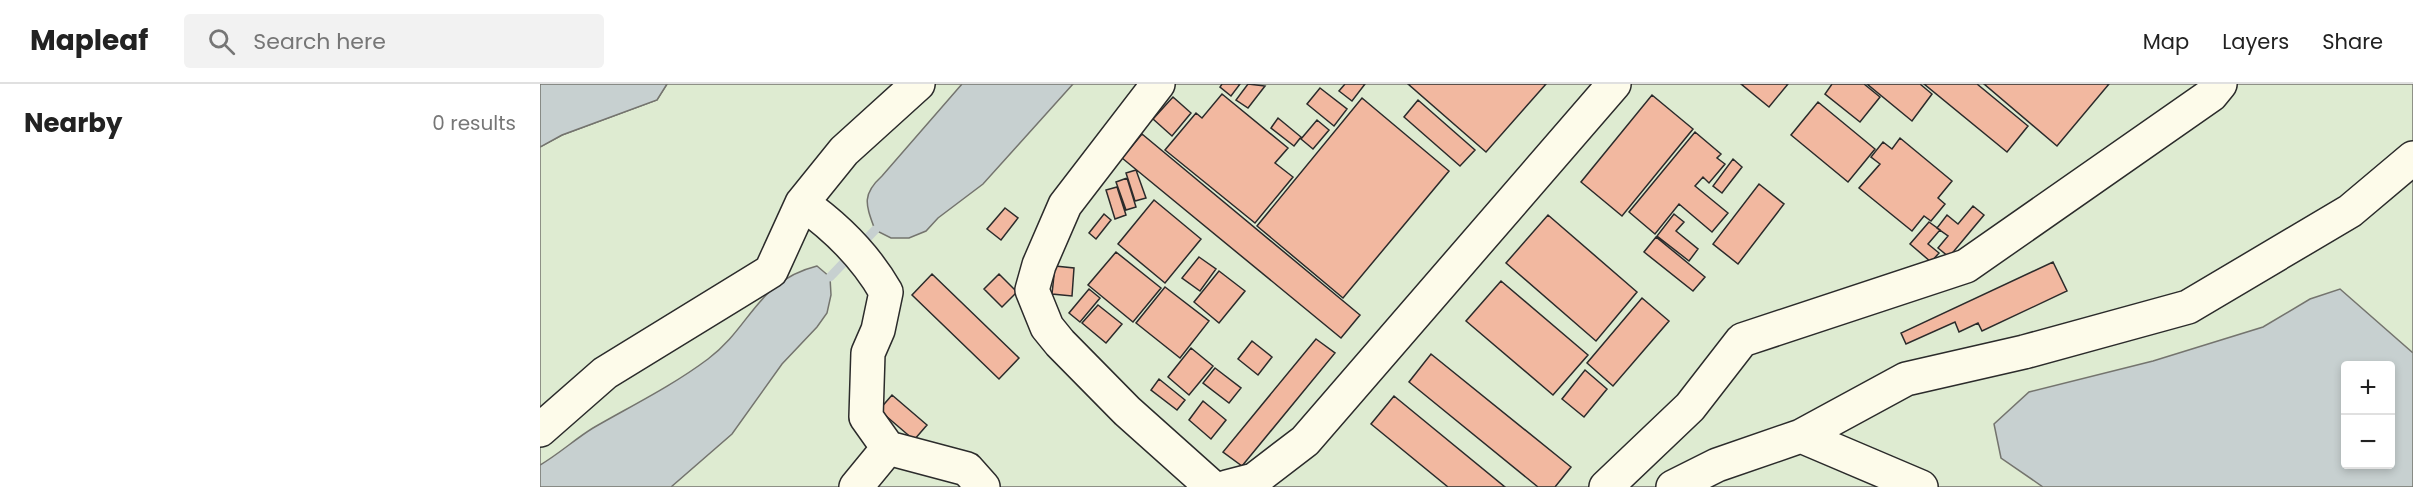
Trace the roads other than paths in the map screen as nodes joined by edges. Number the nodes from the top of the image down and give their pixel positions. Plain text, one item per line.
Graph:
1 (918, 84) edge
2 (1158, 84) edge
3 (1614, 84) edge
4 (2220, 84) edge
5 (2413, 158) edge
6 (802, 203) junction
7 (540, 430) edge
8 (1801, 436) junction
9 (888, 448) junction
10 (856, 487) edge
11 (983, 487) edge
12 (1212, 487) edge
13 (1227, 487) edge
14 (1605, 487) edge
15 (1673, 487) edge
16 (1921, 487) edge

1 - 6 street
2 - 12 street
3 - 13 street
4 - 14 street
5 - 8 street
6 - 7 street
6 - 9 street
8 - 15 street
8 - 16 street
9 - 10 street
9 - 11 street

